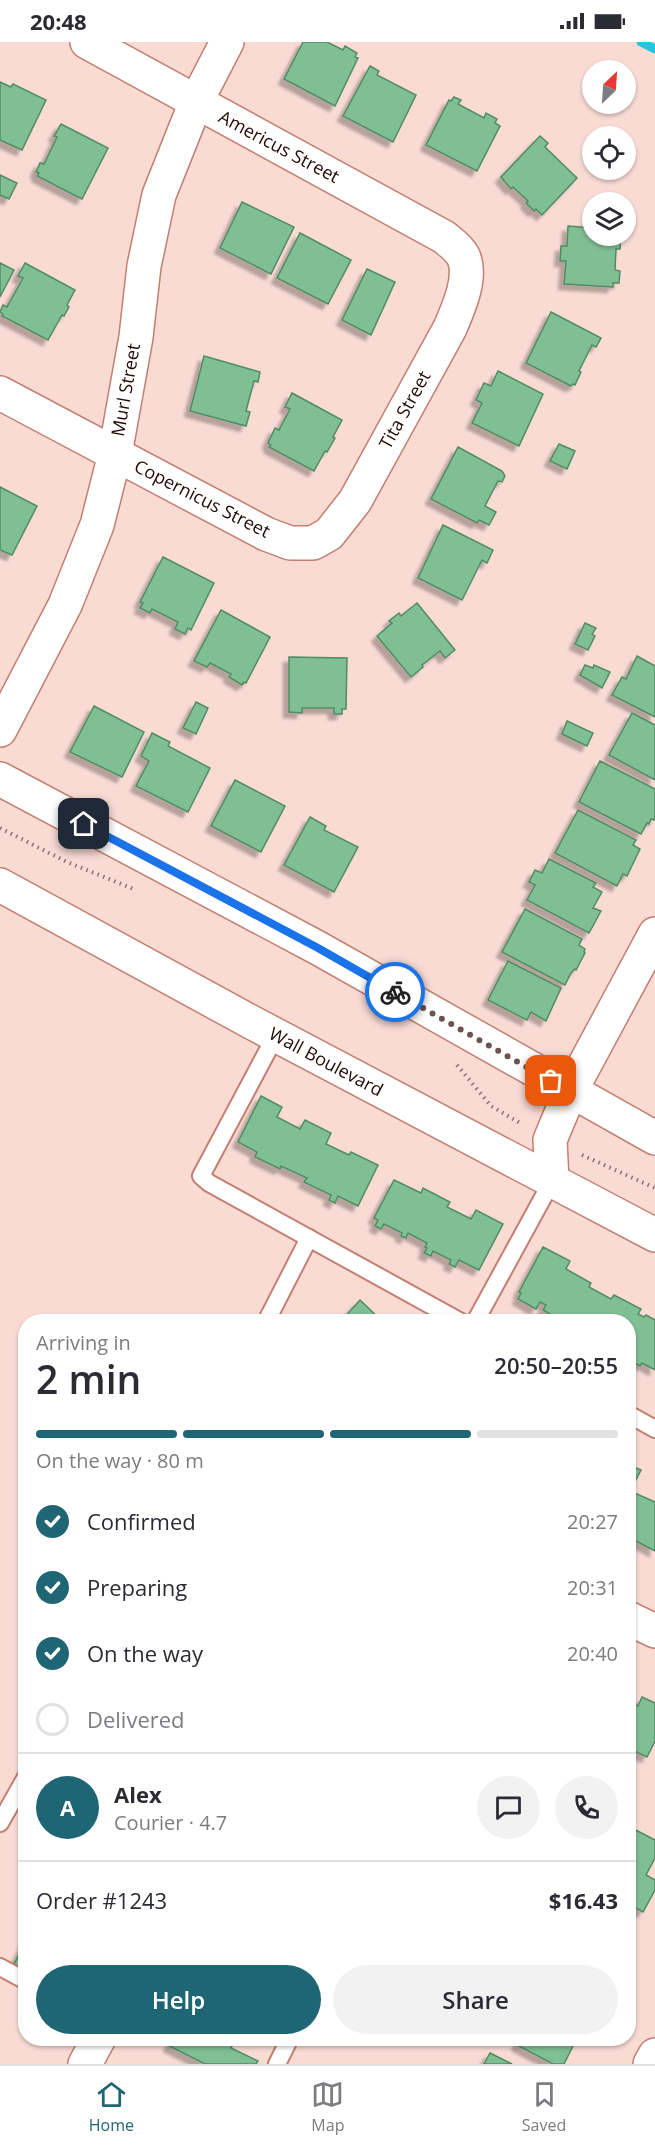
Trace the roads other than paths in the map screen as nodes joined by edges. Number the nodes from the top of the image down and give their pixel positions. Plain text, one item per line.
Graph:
1 (87, 42) edge
2 (227, 42) edge
3 (196, 102) junction
4 (464, 259) joint
5 (0, 393) edge
6 (115, 454) junction
7 (313, 543) joint
8 (0, 730) edge
9 (0, 779) edge
10 (0, 885) edge
11 (655, 934) edge
12 (276, 1035) junction
13 (570, 1092) junction
14 (655, 1138) edge
15 (552, 1181) junction
16 (655, 1235) edge
17 (309, 1238) junction
18 (270, 1314) edge
19 (447, 1314) edge
20 (479, 1314) edge
21 (636, 1418) edge
22 (655, 1429) edge
23 (636, 1622) edge
24 (655, 1631) edge
25 (18, 1791) edge
26 (0, 1823) edge
27 (0, 1967) edge
28 (18, 1977) edge
29 (95, 2046) edge
30 (287, 2046) edge
31 (655, 2055) edge
32 (85, 2064) edge
33 (277, 2064) edge
34 (650, 2064) edge

1 - 3 street, Americus Street
2 - 3 street, Murl Street
3 - 4 street, Americus Street
3 - 6 street, Murl Street
4 - 7 street, Tita Street
5 - 6 street, Copernicus Street
6 - 7 street, Copernicus Street
6 - 8 street, Murl Street
9 - 13 street
10 - 12 street, Wall Boulevard
11 - 13 street
12 - 15 street, Wall Boulevard
12 - 17 lane
13 - 14 street
13 - 15 street
15 - 16 street, Wall Boulevard
15 - 20 lane
17 - 18 lane
17 - 19 lane
21 - 22 lane
23 - 24 street
25 - 26 lane
27 - 28 lane
29 - 32 street
30 - 33 lane
31 - 34 street

